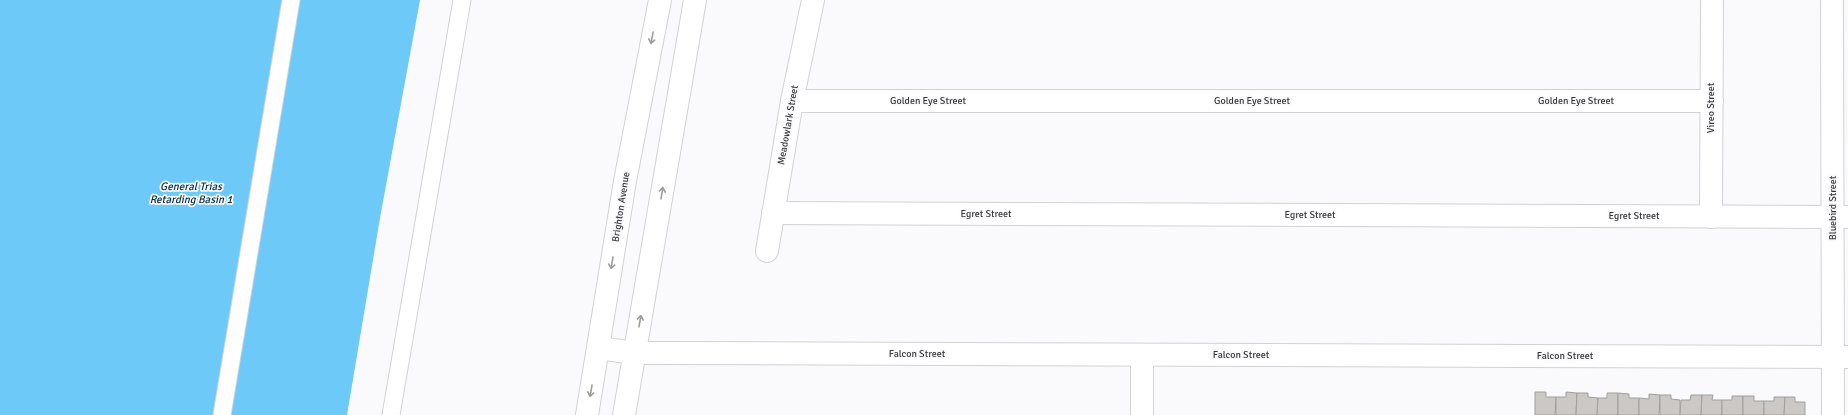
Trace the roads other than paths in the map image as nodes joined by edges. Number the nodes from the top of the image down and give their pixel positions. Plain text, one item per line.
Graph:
1 (292, 0) edge
2 (462, 0) edge
3 (660, 0) edge
4 (695, 0) edge
5 (814, 0) edge
6 (1712, 0) edge
7 (1832, 0) edge
8 (792, 101) junction
9 (1712, 102) junction
10 (773, 213) junction
11 (1711, 217) junction
12 (1840, 217) edge
13 (767, 251) dead end
14 (598, 348) junction
15 (634, 353) junction
16 (1142, 355) junction
17 (1841, 357) edge
18 (222, 415) edge
19 (391, 415) edge
20 (586, 415) edge
21 (624, 415) edge
22 (1142, 415) edge
23 (1833, 415) edge

1 - 18 lane
2 - 19 lane
3 -> 14 street, Brighton Avenue
15 -> 4 street
5 - 8 street, Meadowlark Street
6 - 9 street, Vireo Street
7 - 12 street, Bluebird Street
8 - 9 street, Golden Eye Street
8 - 10 street, Meadowlark Street
9 - 11 street, Vireo Street
10 - 11 street, Egret Street
10 - 13 street, Meadowlark Street
11 - 12 street, Egret Street
12 - 17 street, Bluebird Street
14 - 15 street, Falcon Street
14 -> 20 street, Brighton Avenue
15 - 16 street, Falcon Street
15 - 21 street
16 - 17 street, Falcon Street
16 - 22 street
17 - 23 street, Bluebird Street

